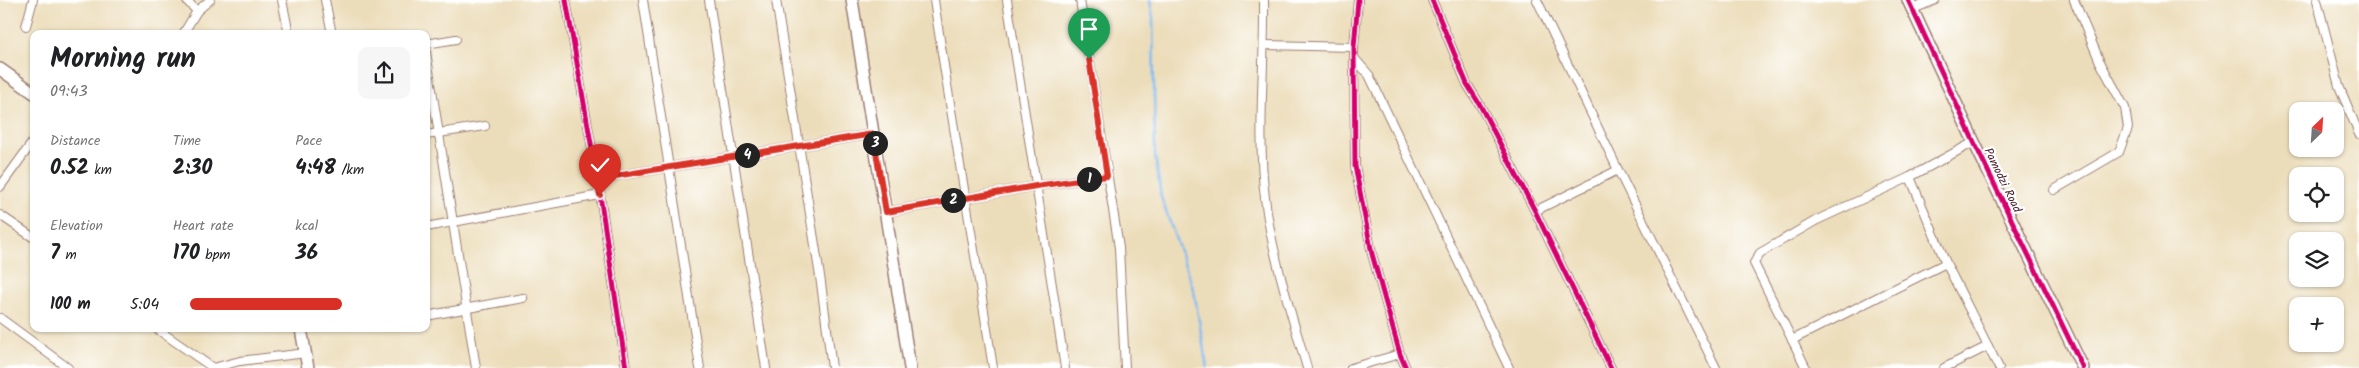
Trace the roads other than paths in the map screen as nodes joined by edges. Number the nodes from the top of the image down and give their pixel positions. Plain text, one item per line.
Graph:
1 (33, 0) edge
2 (186, 0) edge
3 (210, 0) edge
4 (282, 0) edge
5 (325, 0) edge
6 (566, 0) edge
7 (643, 0) edge
8 (709, 0) edge
9 (776, 0) edge
10 (852, 0) edge
11 (934, 0) edge
12 (1007, 0) edge
13 (1080, 0) edge
14 (1264, 0) edge
15 (1358, 0) edge
16 (1432, 0) edge
17 (1537, 0) edge
18 (1935, 0) edge
19 (2074, 0) edge
20 (2317, 0) edge
21 (1910, 4) edge
22 (198, 11) junction
23 (26, 26) dead end
24 (185, 30) edge
25 (288, 30) edge
26 (331, 30) edge
27 (456, 39) dead end
28 (430, 43) edge
29 (1265, 45) junction
30 (1354, 47) junction
31 (1354, 58) junction
32 (0, 69) edge
33 (430, 77) edge
34 (30, 90) edge
35 (485, 126) dead end
36 (439, 132) junction
37 (430, 134) edge
38 (873, 134) junction
39 (2359, 134) edge
40 (1974, 142) junction
41 (30, 146) edge
42 (799, 146) junction
43 (733, 157) junction
44 (670, 167) junction
45 (1618, 170) junction
46 (1107, 176) junction
47 (1910, 177) junction
48 (597, 179) junction
49 (1036, 186) junction
50 (0, 188) edge
51 (2054, 190) dead end
52 (600, 195) junction
53 (966, 197) junction
54 (1535, 211) junction
55 (886, 212) junction
56 (0, 215) edge
57 (453, 222) junction
58 (430, 226) edge
59 (30, 235) edge
60 (1946, 263) junction
61 (523, 298) dead end
62 (466, 309) junction
63 (430, 315) edge
64 (0, 318) edge
65 (160, 332) edge
66 (302, 332) edge
67 (1792, 340) junction
68 (1988, 346) junction
69 (306, 352) junction
70 (1400, 354) junction
71 (68, 368) edge
72 (308, 368) edge
73 (476, 368) edge
74 (626, 368) edge
75 (700, 368) edge
76 (766, 368) edge
77 (832, 368) edge
78 (910, 368) edge
79 (993, 368) edge
80 (1065, 368) edge
81 (1125, 368) edge
82 (1307, 368) edge
83 (1351, 368) edge
84 (1406, 368) edge
85 (1509, 368) edge
86 (1611, 368) edge
87 (1716, 368) edge
88 (1806, 368) edge
89 (1944, 368) edge
90 (1999, 368) edge
91 (2083, 368) edge

1 - 23 street
2 - 22 street
3 - 22 street
4 - 25 street
5 - 26 street
6 - 48 street
7 - 44 street
8 - 43 street
9 - 42 street
10 - 38 street
11 - 53 street
12 - 49 street
13 - 46 street
14 - 29 street
15 - 30 street
16 - 54 street
17 - 45 street
18 - 21 street
19 - 51 street
20 - 39 street
21 - 40 street, Pamodzi Road
22 - 24 street
27 - 28 street
29 - 30 street
29 - 82 street
30 - 31 street
31 - 70 street
31 - 85 street
32 - 34 street
33 - 36 street
35 - 36 street
36 - 37 street
36 - 57 street
38 - 42 street
38 - 55 street
40 - 47 street
40 - 91 street, Pamodzi Road
41 - 50 street
42 - 43 street
42 - 77 street
43 - 44 street
43 - 76 street
44 - 48 street
44 - 75 street
45 - 54 street
45 - 87 street
46 - 49 street
46 - 81 street
47 - 60 street
47 - 67 street
48 - 52 street
49 - 53 street
49 - 80 street
52 - 57 street
52 - 74 street
53 - 55 street
53 - 79 street
54 - 86 street
55 - 78 street
56 - 59 street
57 - 58 street
57 - 62 street
60 - 67 street
60 - 68 street
61 - 62 street
62 - 63 street
62 - 73 street
64 - 71 street
65 - 69 street
66 - 69 street
67 - 88 street
68 - 89 street
68 - 90 street
69 - 72 street
70 - 83 street
70 - 84 street

